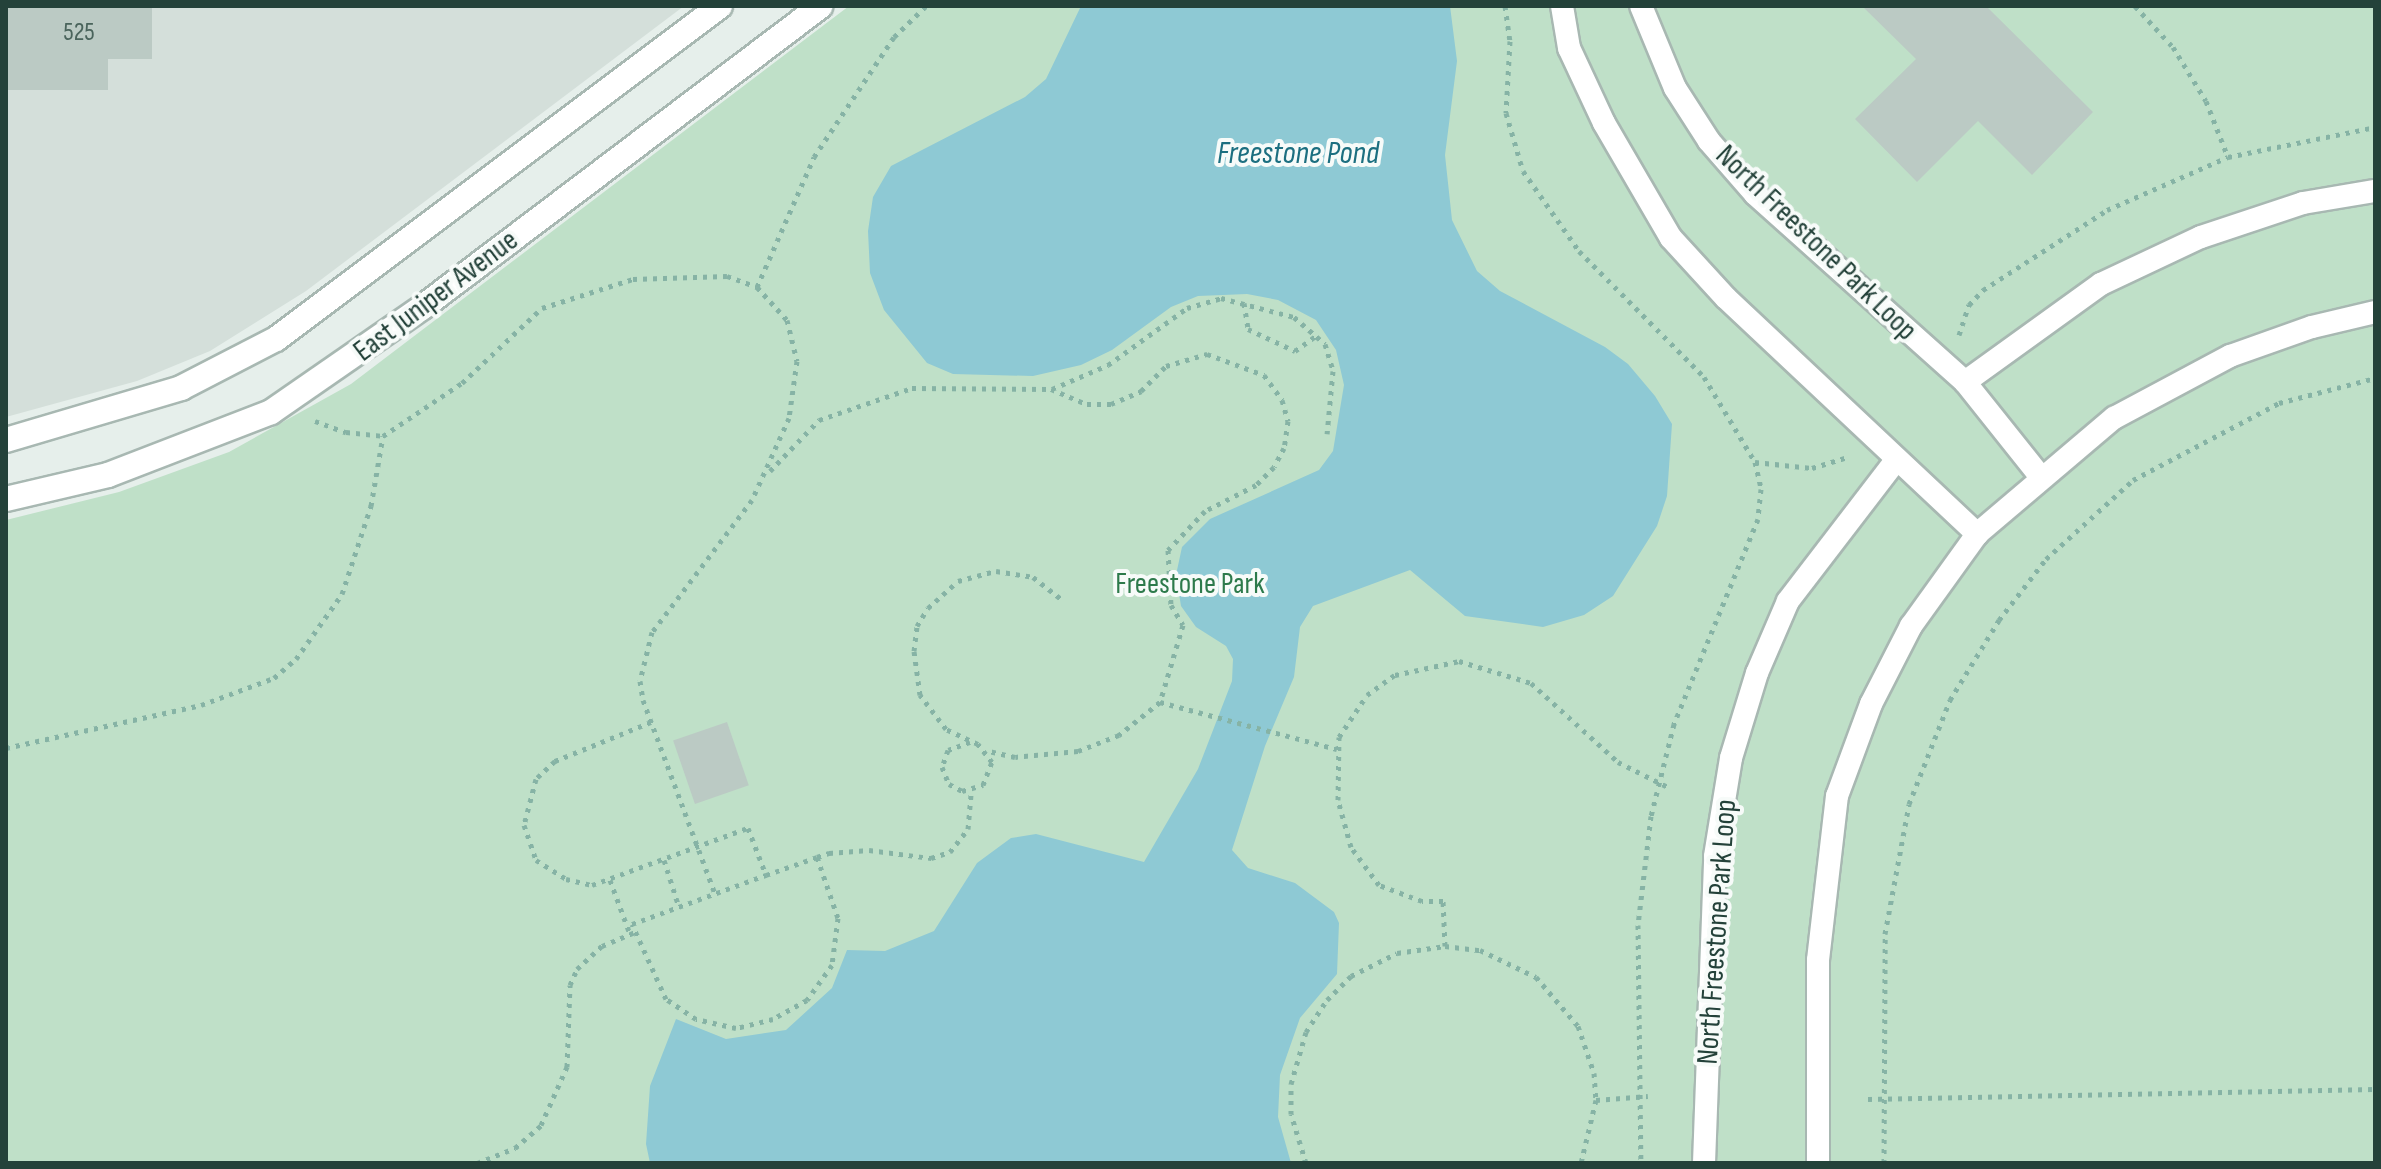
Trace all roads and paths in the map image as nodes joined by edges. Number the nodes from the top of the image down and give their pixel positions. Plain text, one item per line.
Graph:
1 (720, 6) edge
2 (820, 6) edge
3 (926, 6) edge
4 (1505, 6) edge
5 (1562, 6) edge
6 (1641, 6) edge
7 (2135, 6) edge
8 (2375, 127) edge
9 (2228, 157) junction
10 (2375, 191) edge
11 (757, 287) junction
12 (1244, 303) junction
13 (2375, 312) edge
14 (1316, 336) junction
15 (1945, 365) junction
16 (2375, 378) edge
17 (1965, 382) junction
18 (1051, 389) junction
19 (315, 421) dead end
20 (1327, 434) dead end
21 (383, 436) junction
22 (1871, 438) junction
23 (6, 440) edge
24 (1896, 460) junction
25 (1755, 462) junction
26 (2040, 476) junction
27 (764, 478) junction
28 (6, 499) edge
29 (1977, 534) junction
30 (1064, 601) dead end
31 (1160, 702) junction
32 (651, 722) junction
33 (970, 742) junction
34 (6, 748) edge
35 (1337, 749) junction
36 (988, 751) junction
37 (1659, 783) junction
38 (1670, 788) dead end
39 (971, 791) junction
40 (697, 847) junction
41 (817, 857) junction
42 (664, 860) junction
43 (766, 875) junction
44 (610, 880) junction
45 (715, 894) junction
46 (679, 907) junction
47 (633, 933) junction
48 (1445, 946) junction
49 (2375, 1089) edge
50 (1648, 1096) dead end
51 (1641, 1097) junction
52 (1884, 1097) junction
53 (1868, 1099) dead end
54 (1596, 1100) junction
55 (477, 1163) edge
56 (1306, 1163) edge
57 (1581, 1163) edge
58 (1641, 1163) edge
59 (1704, 1163) edge
60 (1818, 1163) edge
61 (1884, 1163) edge

1 - 23 street, East Juniper Avenue
2 - 28 street, East Juniper Avenue
3 - 11 path
4 - 25 path
5 - 22 lane
6 - 15 lane, North Freestone Park Loop
7 - 9 path
8 - 9 path
9 - 15 path
10 - 17 lane
11 - 21 path
11 - 27 path
12 - 14 path
12 - 14 path
12 - 18 path
13 - 26 lane
14 - 20 path
15 - 17 lane, North Freestone Park Loop
16 - 52 path
17 - 26 lane, North Freestone Park Loop
18 - 27 path
18 - 31 path
19 - 21 path
21 - 34 path
22 - 24 lane
22 - 25 path
24 - 29 lane
24 - 59 lane, North Freestone Park Loop
25 - 37 path
26 - 29 lane
27 - 32 path
29 - 60 lane
30 - 33 path
31 - 35 path
31 - 36 path
32 - 40 path
32 - 44 path
33 - 36 path
33 - 39 path
35 - 37 path
35 - 48 path
36 - 39 path
37 - 38 path
37 - 51 path
39 - 41 path
40 - 42 path
40 - 43 path
40 - 45 path
41 - 43 path
41 - 47 path
42 - 44 path
42 - 46 path
43 - 45 path
44 - 47 path
45 - 46 path
46 - 47 path
47 - 55 path
48 - 54 path
48 - 56 path
49 - 52 path
50 - 51 path
51 - 54 path
51 - 58 path
52 - 53 path
52 - 61 path
54 - 57 path

